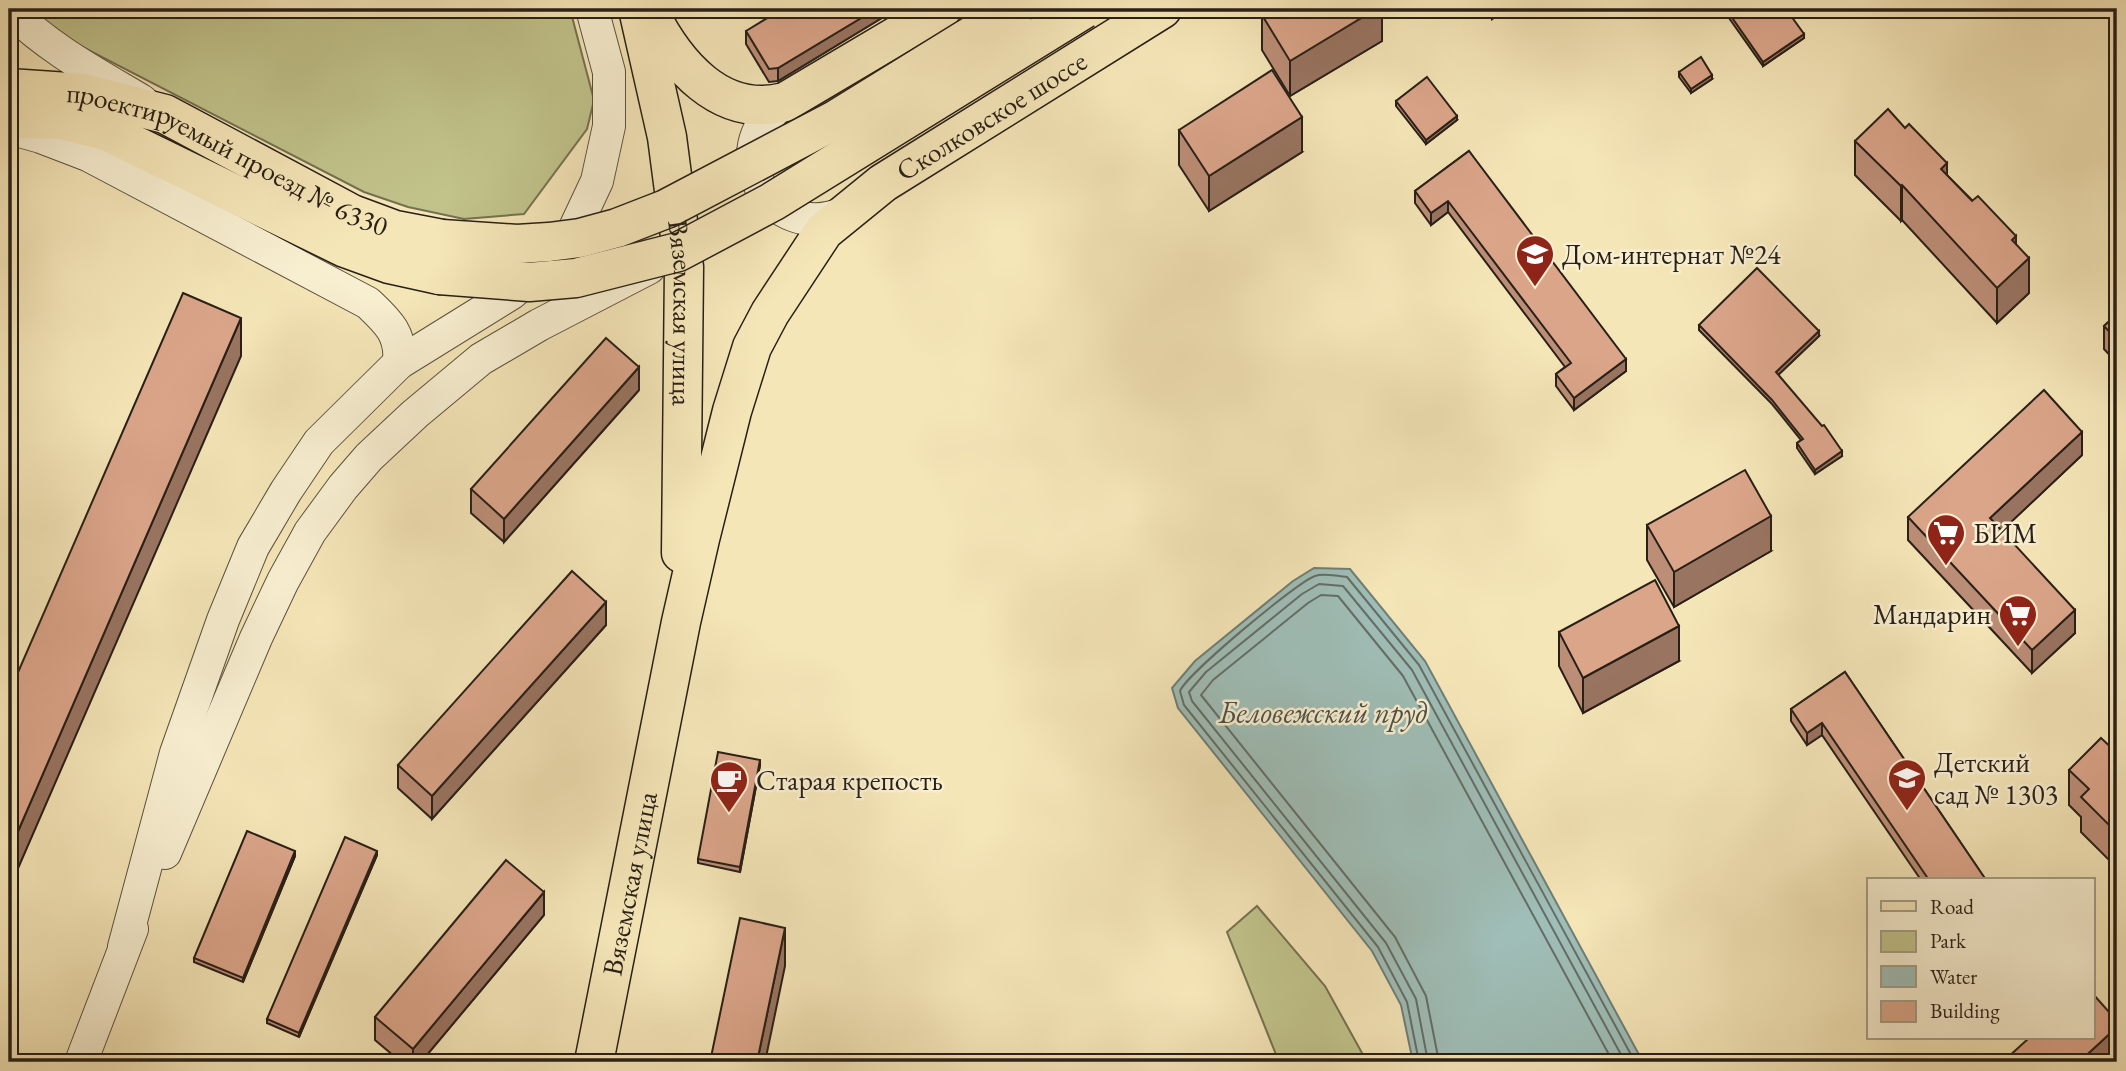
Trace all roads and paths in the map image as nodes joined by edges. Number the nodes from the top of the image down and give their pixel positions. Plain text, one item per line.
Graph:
1 (9, 9) edge
2 (592, 9) edge
3 (638, 9) edge
4 (647, 9) edge
5 (942, 9) edge
6 (1015, 9) edge
7 (1084, 9) edge
8 (1162, 9) edge
9 (9, 88) edge
10 (785, 103) junction
11 (165, 114) junction
12 (9, 118) edge
13 (9, 128) edge
14 (835, 222) junction
15 (678, 253) junction
16 (440, 257) junction
17 (399, 363) junction
18 (681, 622) junction
19 (124, 947) junction
20 (81, 1062) edge
21 (594, 1062) edge

1 - 11 street
2 - 17 street
3 - 18 main road, Вяземская улица
4 - 10 main road
5 - 10 main road
6 - 16 main road, bridge
7 - 15 main road, bridge
8 - 14 main road, Сколковское шоссе
9 - 11 main road, проектируемый проезд № 6330
10 - 14 street
11 - 16 main road, проектируемый проезд № 6330
12 - 16 main road, проектируемый проезд № 6330
13 - 17 street
14 - 18 main road, Вяземская улица
15 - 16 main road, bridge
15 - 19 street, bridge
17 - 19 street
18 - 21 main road, Вяземская улица
19 - 20 street

